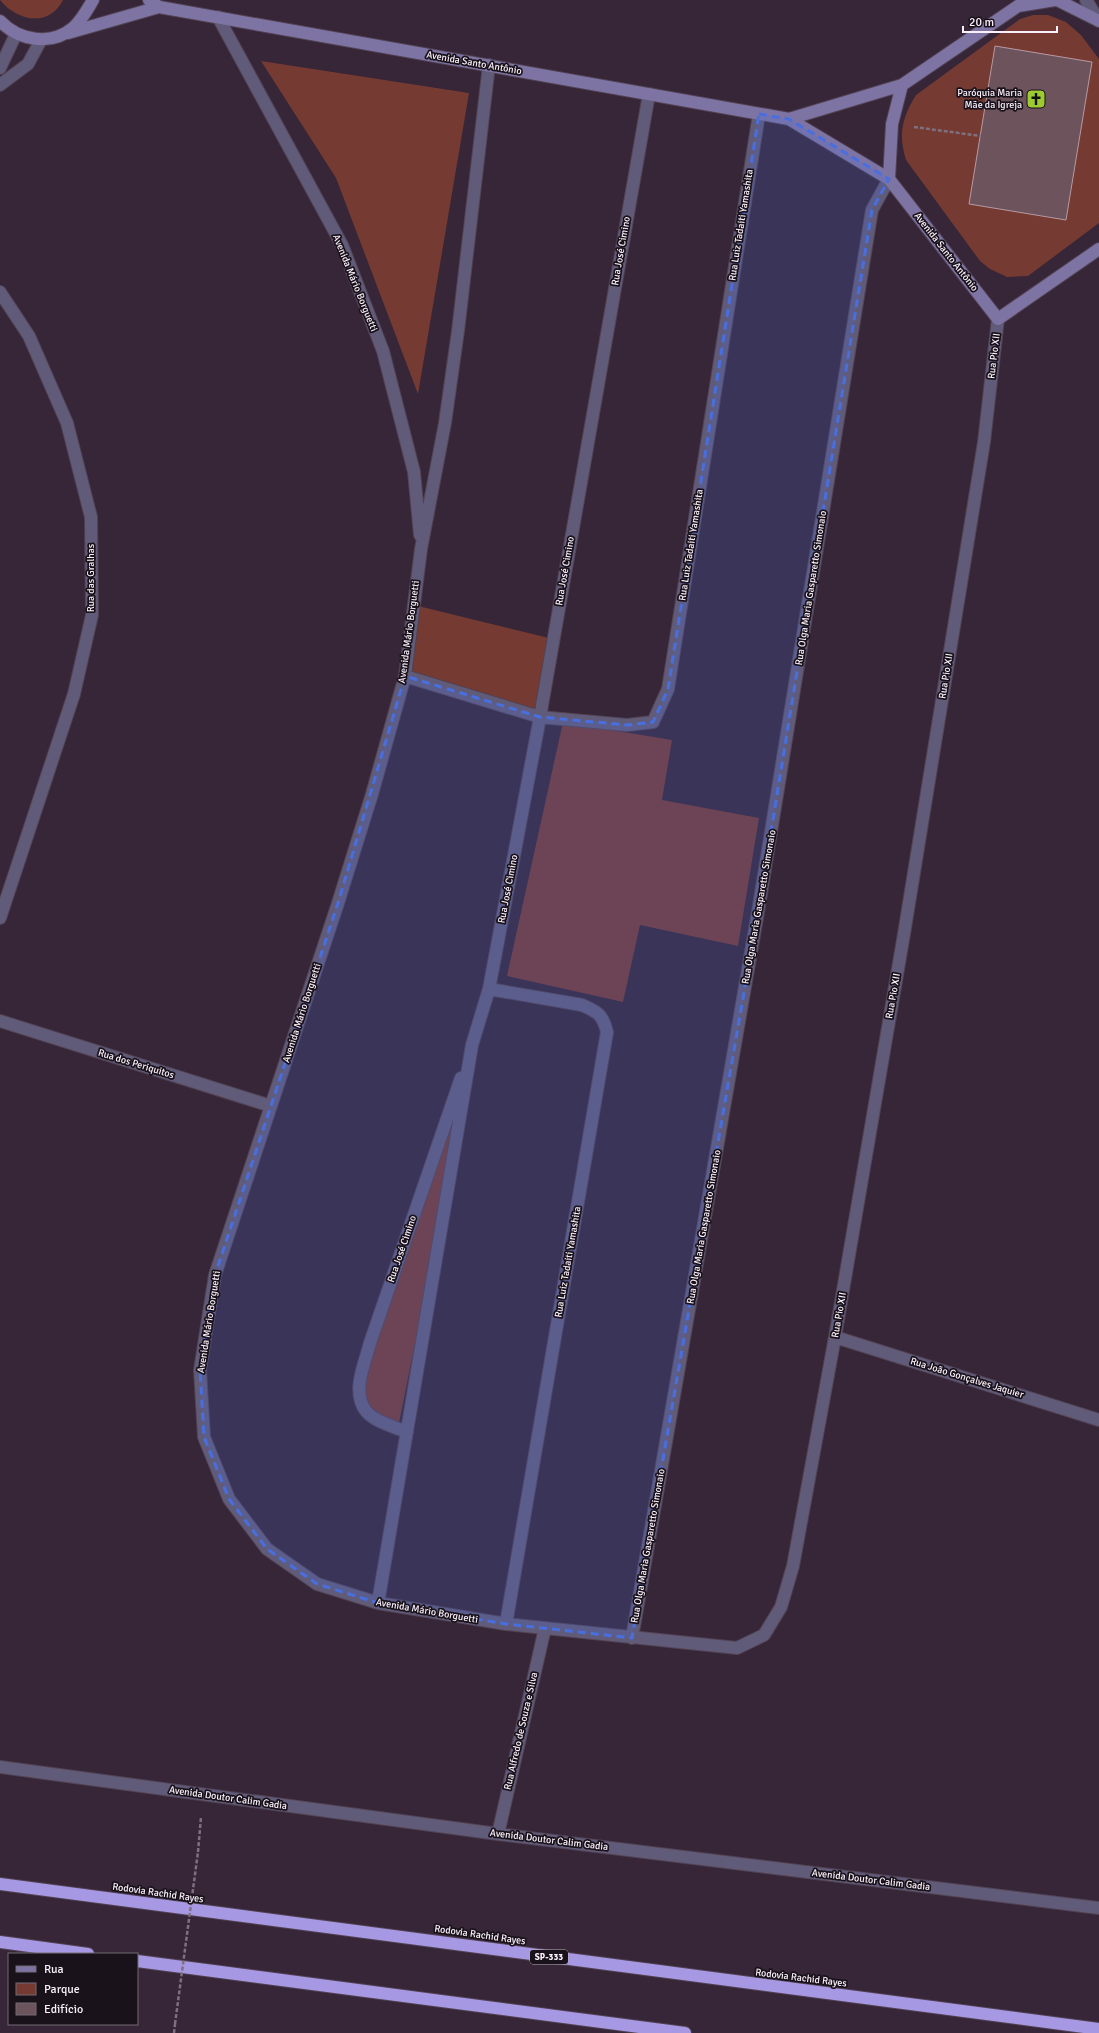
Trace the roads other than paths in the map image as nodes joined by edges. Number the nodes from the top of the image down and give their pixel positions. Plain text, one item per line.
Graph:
1 (93, 0) edge
2 (1056, 0) edge
3 (1086, 0) edge
4 (154, 3) edge
5 (1019, 3) edge
6 (218, 17) junction
7 (1099, 21) edge
8 (6, 27) edge
9 (58, 36) junction
10 (41, 40) junction
11 (489, 65) junction
12 (0, 68) edge
13 (0, 85) edge
14 (902, 85) junction
15 (649, 94) junction
16 (759, 114) junction
17 (789, 119) junction
18 (889, 179) junction
19 (1099, 249) edge
20 (0, 292) edge
21 (998, 319) junction
22 (421, 549) junction
23 (404, 676) junction
24 (540, 717) junction
25 (0, 918) edge
26 (489, 989) junction
27 (0, 1021) edge
28 (472, 1045) junction
29 (271, 1106) junction
30 (835, 1337) junction
31 (1099, 1420) edge
32 (407, 1432) junction
33 (378, 1603) junction
34 (506, 1624) junction
35 (545, 1628) junction
36 (632, 1638) junction
37 (737, 1648) joint
38 (0, 1767) edge
39 (498, 1834) junction
40 (0, 1884) edge
41 (1099, 1908) edge
42 (0, 1942) edge
43 (81, 1953) edge
44 (138, 1960) edge
45 (1099, 2029) edge
46 (685, 2033) edge

1 - 9 main road
2 - 5 main road, Avenida Santo Antônio
2 - 7 main road, Avenida Santo Antônio
3 - 7 street
4 - 6 main road, Avenida Santo Antônio
4 - 9 main road, Avenida Santo Antônio
5 - 14 main road, Avenida Santo Antônio
6 - 11 main road, Avenida Santo Antônio
6 - 22 street, Avenida Mário Borguetti
8 - 10 main road
8 - 12 street
9 - 10 main road, Avenida Santo Antônio
10 - 13 street
11 - 15 main road, Avenida Santo Antônio
11 - 22 street, Avenida Mário Borguetti
14 - 17 main road, Avenida Santo Antônio
14 - 18 main road
15 - 16 main road, Avenida Santo Antônio
15 - 24 street, Rua José Cimino
16 - 17 main road, Avenida Santo Antônio
16 - 24 street, Rua Luiz Tadaiti Yamashita
17 - 18 main road, Avenida Santo Antônio
18 - 21 main road, Avenida Santo Antônio
18 - 36 street, Rua Olga Maria Gasparetto Simonaio
19 - 21 main road
20 - 25 street, Rua das Gralhas
21 - 30 street, Rua Pio XII
22 - 23 street, Avenida Mário Borguetti
23 - 24 street, Rua Luiz Tadaiti Yamashita
23 - 29 street, Avenida Mário Borguetti
24 - 26 street, Rua José Cimino
26 - 28 street, Rua José Cimino
26 - 34 street, Rua Luiz Tadaiti Yamashita
27 - 29 street, Rua dos Periquitos
28 - 32 street, Rua José Cimino
28 - 32 street, Rua José Cimino
29 - 33 street, Avenida Mário Borguetti
30 - 31 street, Rua João Gonçalves Jaquier
30 - 37 street, Rua Pio XII
32 - 33 street, Rua José Cimino
33 - 34 street, Avenida Mário Borguetti
34 - 35 street, Avenida Mário Borguetti
35 - 36 street, Avenida Mário Borguetti
35 - 39 street, Rua Alfredo de Souza e Silva
36 - 37 street, Avenida Mário Borguetti
38 - 39 street, Avenida Doutor Calim Gadia
39 - 41 street, Avenida Doutor Calim Gadia
40 - 45 highway, Rodovia Rachid Rayes / SP-333
42 - 43 highway
44 - 46 highway

